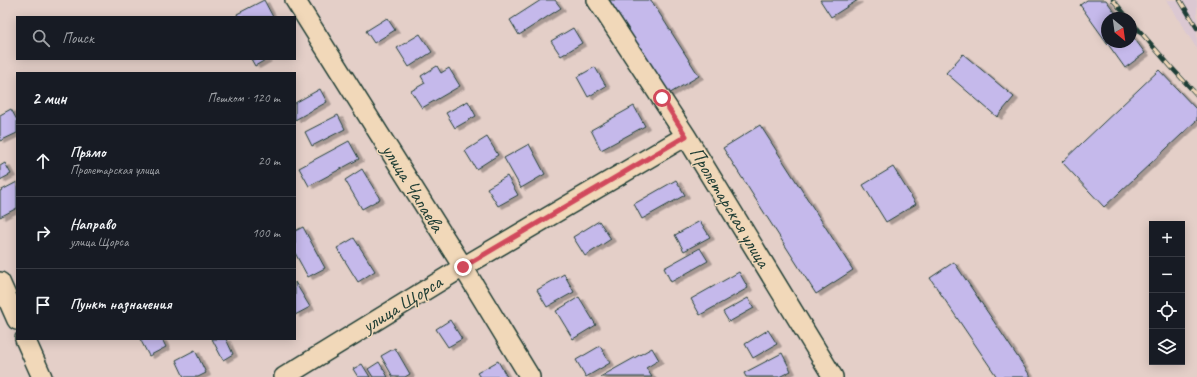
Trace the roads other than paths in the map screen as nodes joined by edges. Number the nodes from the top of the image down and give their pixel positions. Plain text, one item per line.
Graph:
1 (295, 0) edge
2 (597, 0) edge
3 (686, 136) junction
4 (463, 267) junction
5 (0, 282) edge
6 (16, 318) edge
7 (26, 340) edge
8 (42, 377) edge
9 (284, 377) edge
10 (530, 377) edge
11 (833, 377) edge

1 - 4 street, улица Чапаева
2 - 3 street, Пролетарская улица
3 - 4 street, улица Щорса
3 - 11 street, Пролетарская улица
4 - 9 street, улица Щорса
4 - 10 street, улица Чапаева
5 - 6 street
7 - 8 street

